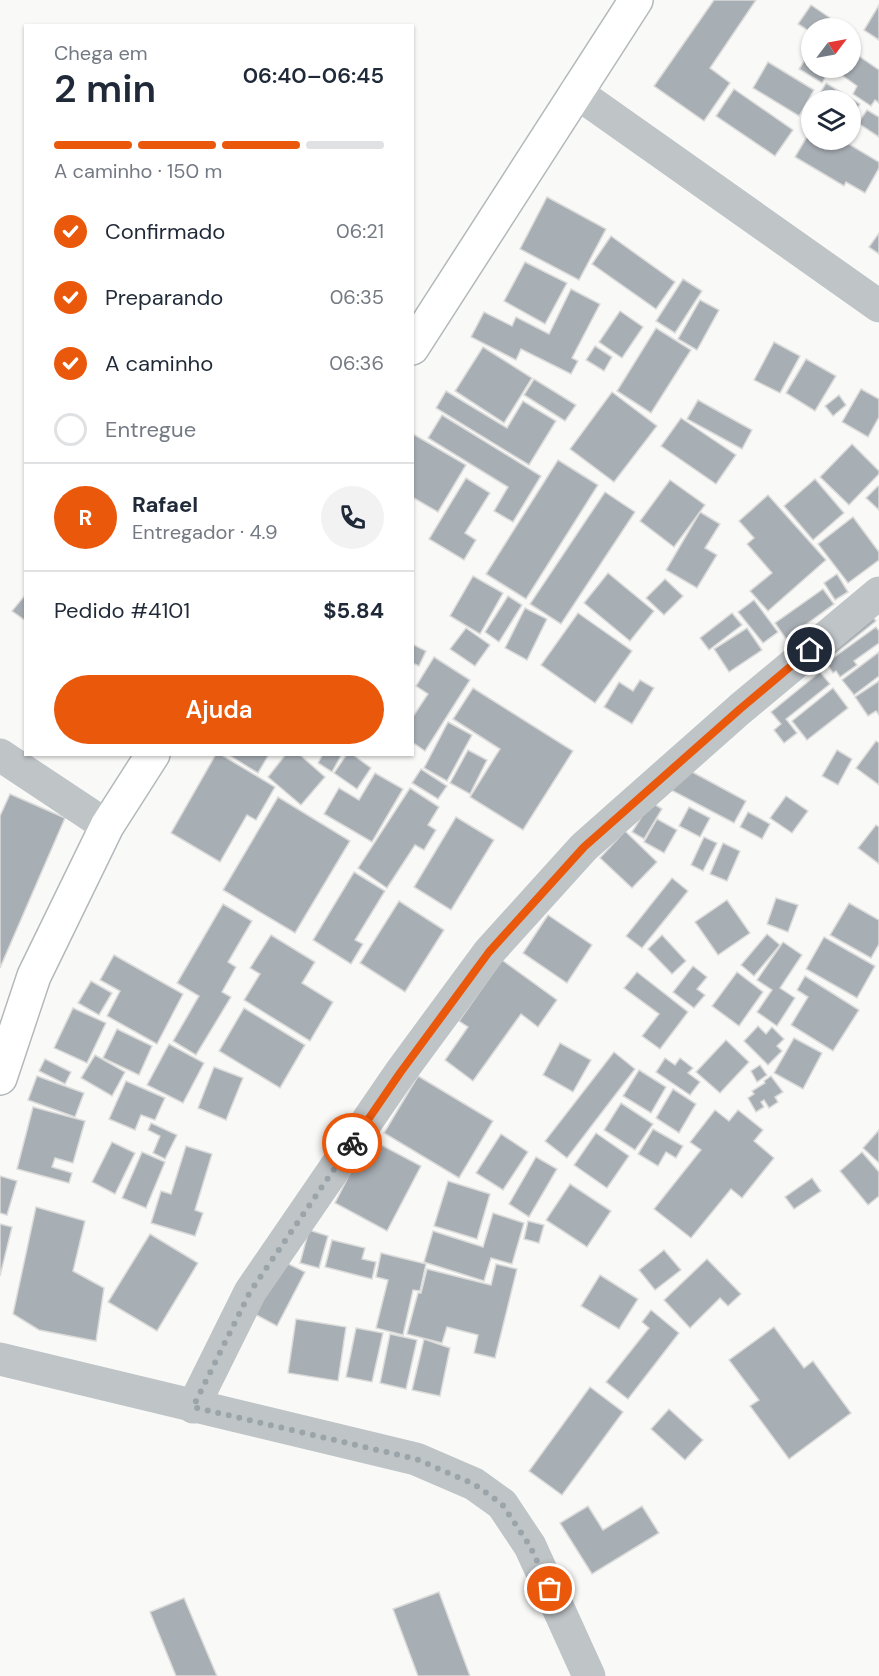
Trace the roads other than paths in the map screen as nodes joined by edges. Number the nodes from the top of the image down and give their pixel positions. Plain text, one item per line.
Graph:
1 (636, 0) edge
2 (576, 92) junction
3 (877, 303) edge
4 (414, 345) edge
5 (879, 593) edge
6 (0, 755) edge
7 (152, 756) edge
8 (107, 826) junction
9 (0, 1078) edge
10 (0, 1359) edge
11 (193, 1407) junction
12 (589, 1676) edge

1 - 2 main road
2 - 3 street
2 - 4 main road
5 - 11 street
6 - 8 street
7 - 8 main road
8 - 9 main road
10 - 11 street
11 - 12 street

